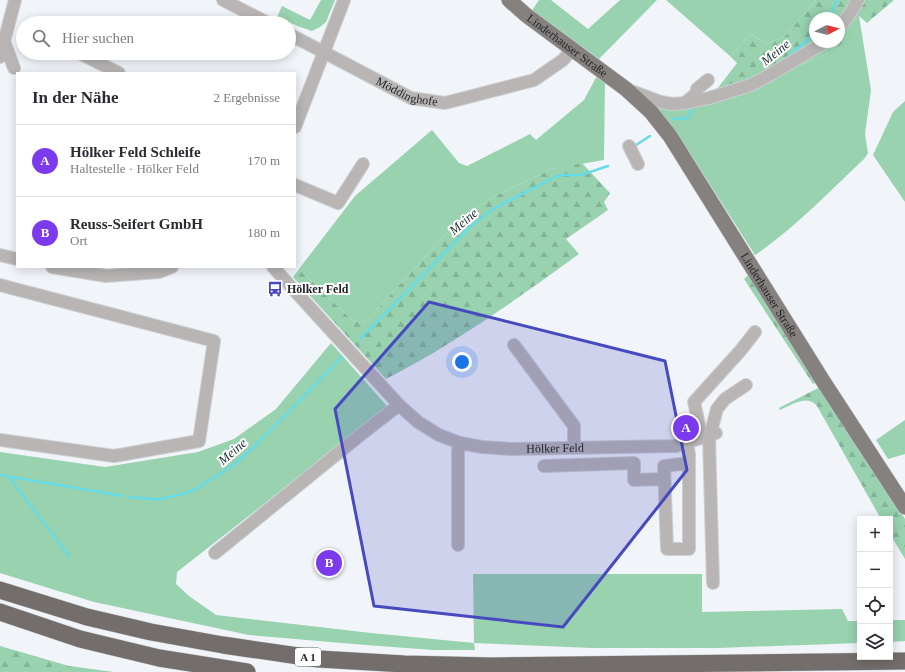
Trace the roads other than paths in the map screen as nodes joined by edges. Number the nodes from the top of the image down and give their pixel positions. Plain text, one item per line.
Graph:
1 (15, 0) edge
2 (223, 0) edge
3 (344, 0) edge
4 (509, 0) edge
5 (858, 0) edge
6 (254, 16) edge
7 (845, 20) edge
8 (296, 37) edge
9 (4, 41) junction
10 (815, 48) edge
11 (572, 49) junction
12 (324, 51) junction
13 (0, 57) edge
14 (93, 60) edge
15 (14, 68) dead end
16 (116, 72) edge
17 (708, 80) dead end
18 (626, 89) junction
19 (685, 103) junction
20 (296, 124) edge
21 (629, 146) dead end
22 (363, 164) dead end
23 (638, 164) dead end
24 (296, 185) edge
25 (0, 255) edge
26 (16, 259) edge
27 (58, 268) edge
28 (169, 268) edge
29 (274, 268) edge
30 (0, 284) edge
31 (755, 332) dead end
32 (514, 345) dead end
33 (746, 385) dead end
34 (399, 405) junction
35 (709, 435) junction
36 (0, 440) edge
37 (687, 442) junction
38 (460, 443) junction
39 (574, 448) junction
40 (689, 463) junction
41 (544, 466) dead end
42 (664, 479) junction
43 (905, 507) edge
44 (458, 545) dead end
45 (215, 553) dead end
46 (713, 583) dead end
47 (0, 590) edge
48 (0, 612) edge
49 (905, 661) edge
50 (247, 672) edge

1 - 9 street
2 - 6 street
3 - 12 street
4 - 11 main road, Linderhauser Straße
5 - 7 street
8 - 12 street, Möddinghofe
9 - 13 street
9 - 15 street
10 - 19 street, Linderhauser Straße
11 - 12 street, Möddinghofe
11 - 18 main road, Linderhauser Straße
12 - 20 street
14 - 16 street
17 - 19 street
18 - 19 street, Linderhauser Straße
18 - 43 main road, Linderhauser Straße
21 - 23 street
22 - 24 street
25 - 26 street
27 - 28 street
29 - 34 street, Hölker Feld
30 - 36 street
31 - 35 street
32 - 39 street
33 - 35 street
34 - 38 street, Hölker Feld
34 - 45 street
35 - 37 street, Hölker Feld
35 - 46 street
37 - 39 street, Hölker Feld
37 - 40 street
38 - 39 street, Hölker Feld
38 - 44 street
40 - 42 street
40 - 42 street
41 - 42 street
47 - 49 highway, A 1
48 - 50 highway

